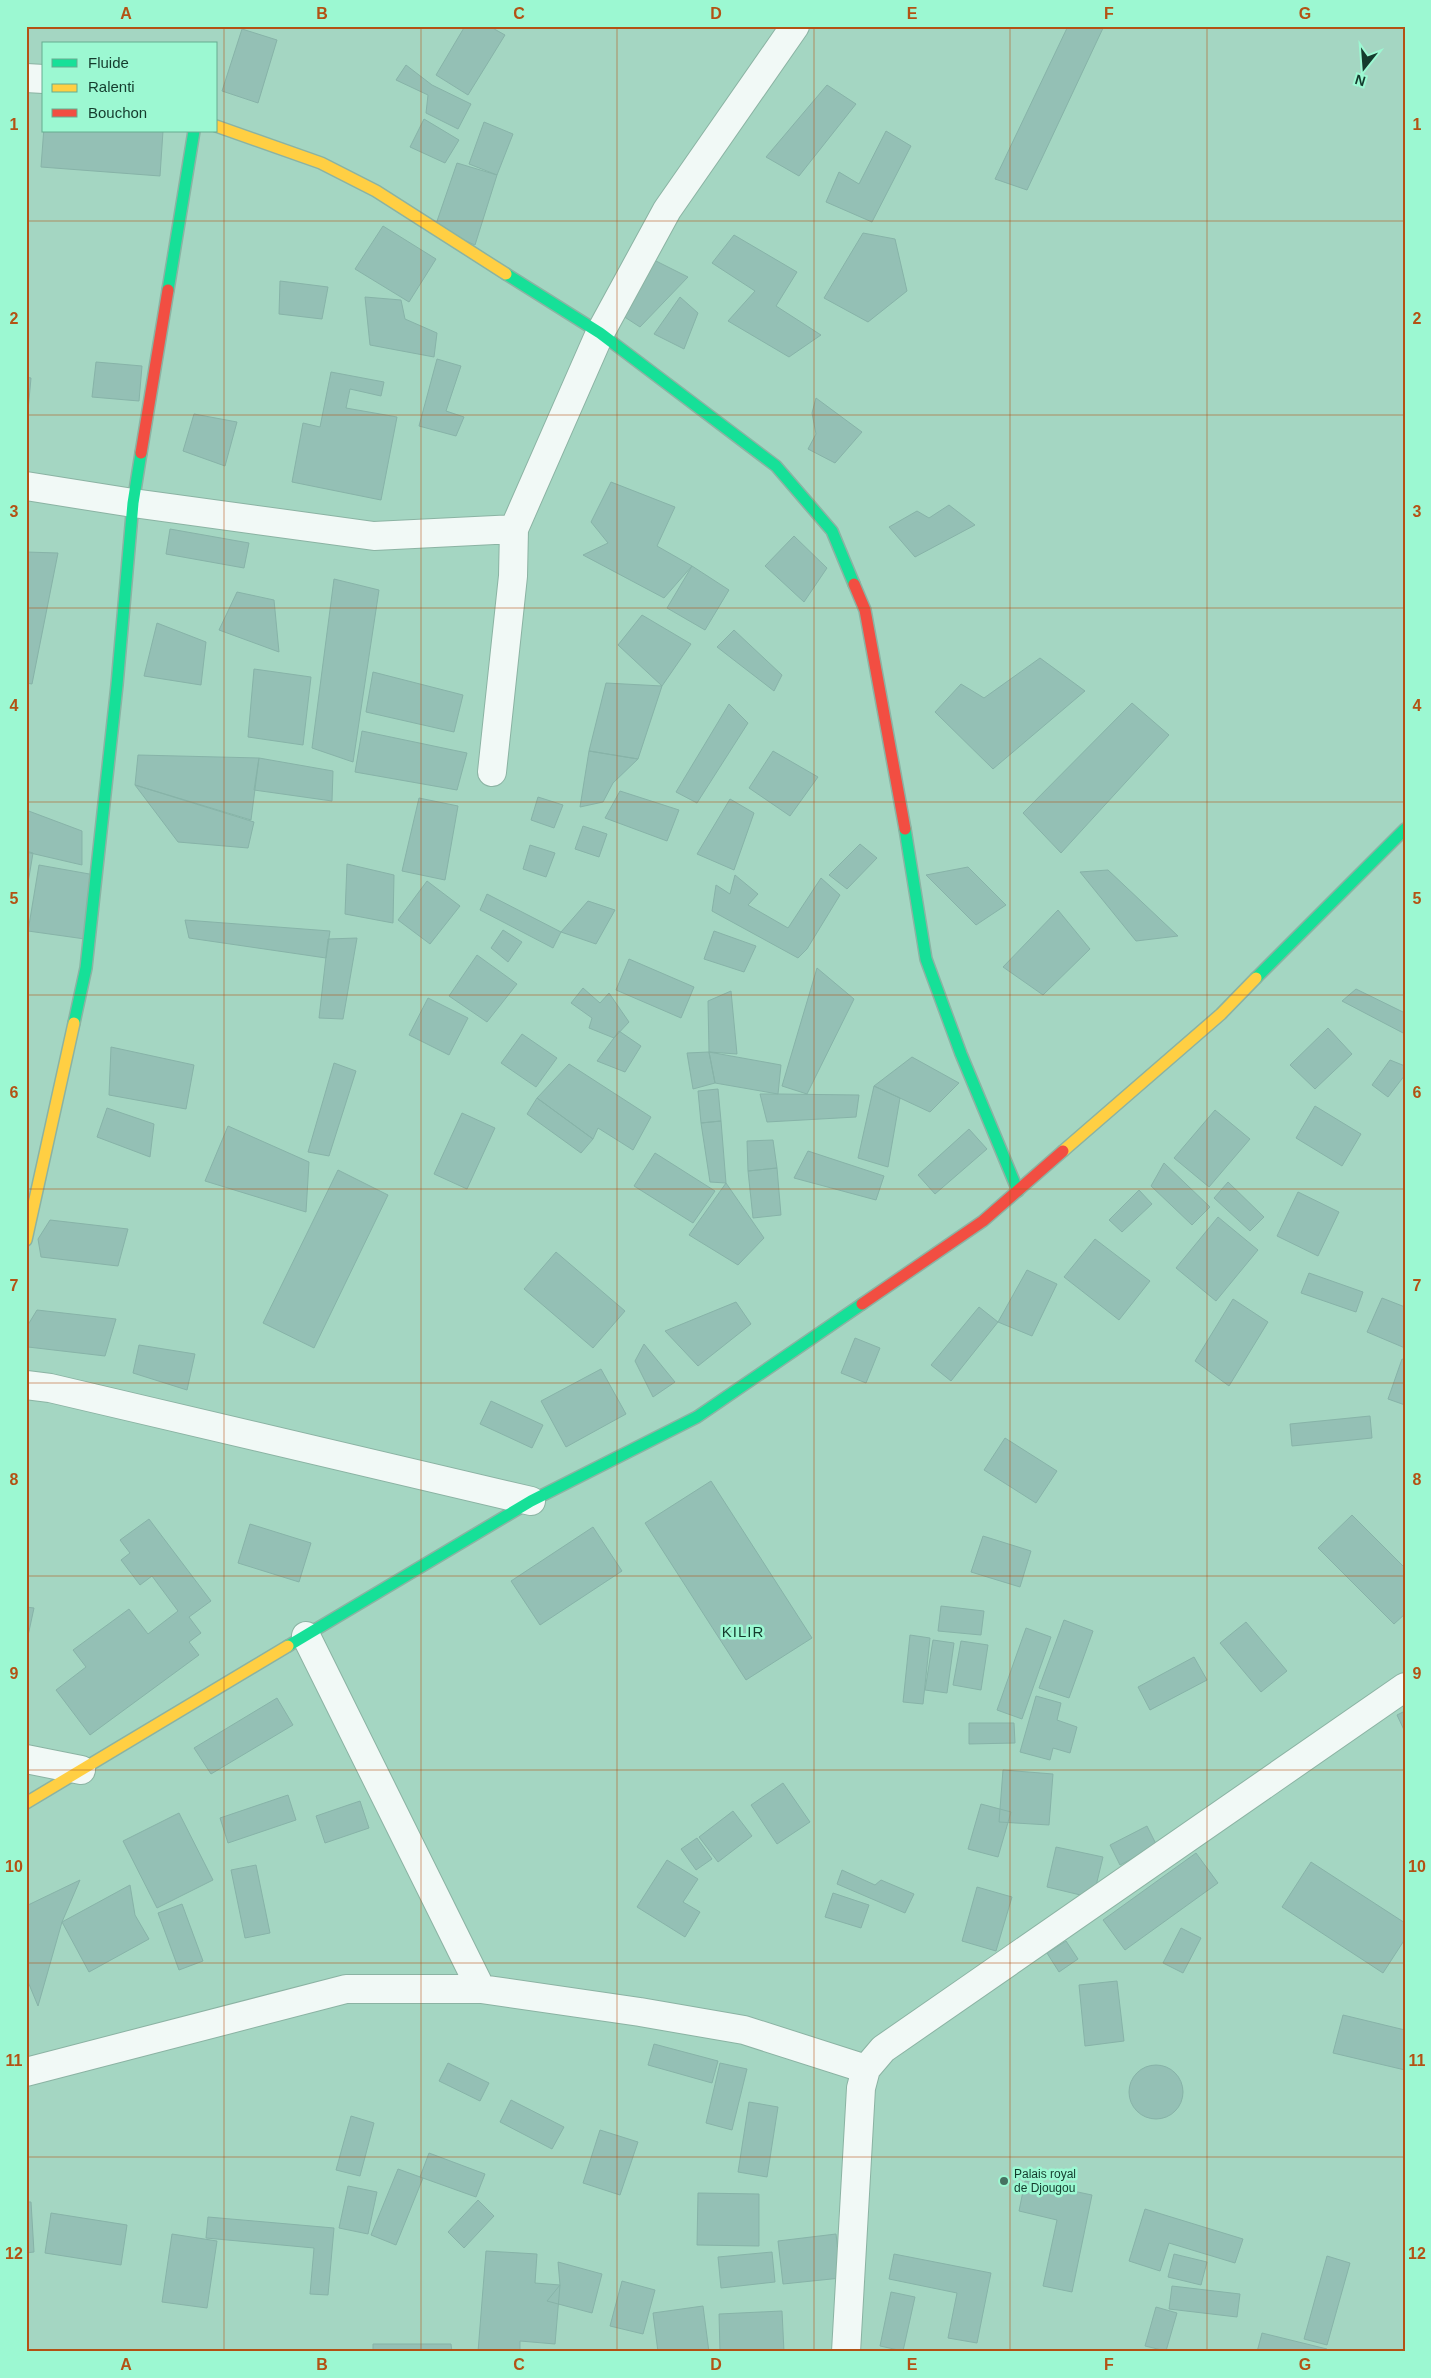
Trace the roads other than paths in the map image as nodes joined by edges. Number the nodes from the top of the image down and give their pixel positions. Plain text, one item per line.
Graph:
1 (796, 26) edge
2 (26, 78) edge
3 (42, 79) edge
4 (218, 127) edge
5 (194, 132) edge
6 (600, 333) junction
7 (26, 486) edge
8 (133, 503) junction
9 (514, 529) junction
10 (492, 772) dead end
11 (1405, 829) edge
12 (1018, 1191) junction
13 (26, 1240) edge
14 (26, 1385) edge
15 (531, 1500) junction
16 (306, 1636) junction
17 (1405, 1687) edge
18 (26, 1759) edge
19 (81, 1770) junction
20 (26, 1803) edge
21 (482, 1989) junction
22 (866, 2069) junction
23 (26, 2072) edge
24 (846, 2352) edge

1 - 6 street
2 - 3 street
4 - 6 street
5 - 8 street
6 - 9 street
6 - 12 street
7 - 8 street
8 - 9 street
8 - 13 street
9 - 10 street
11 - 12 street
12 - 15 street
14 - 15 street
15 - 16 street
16 - 19 street
16 - 21 street
17 - 22 street
18 - 19 street
19 - 20 street
21 - 22 street
21 - 23 street
22 - 24 street

